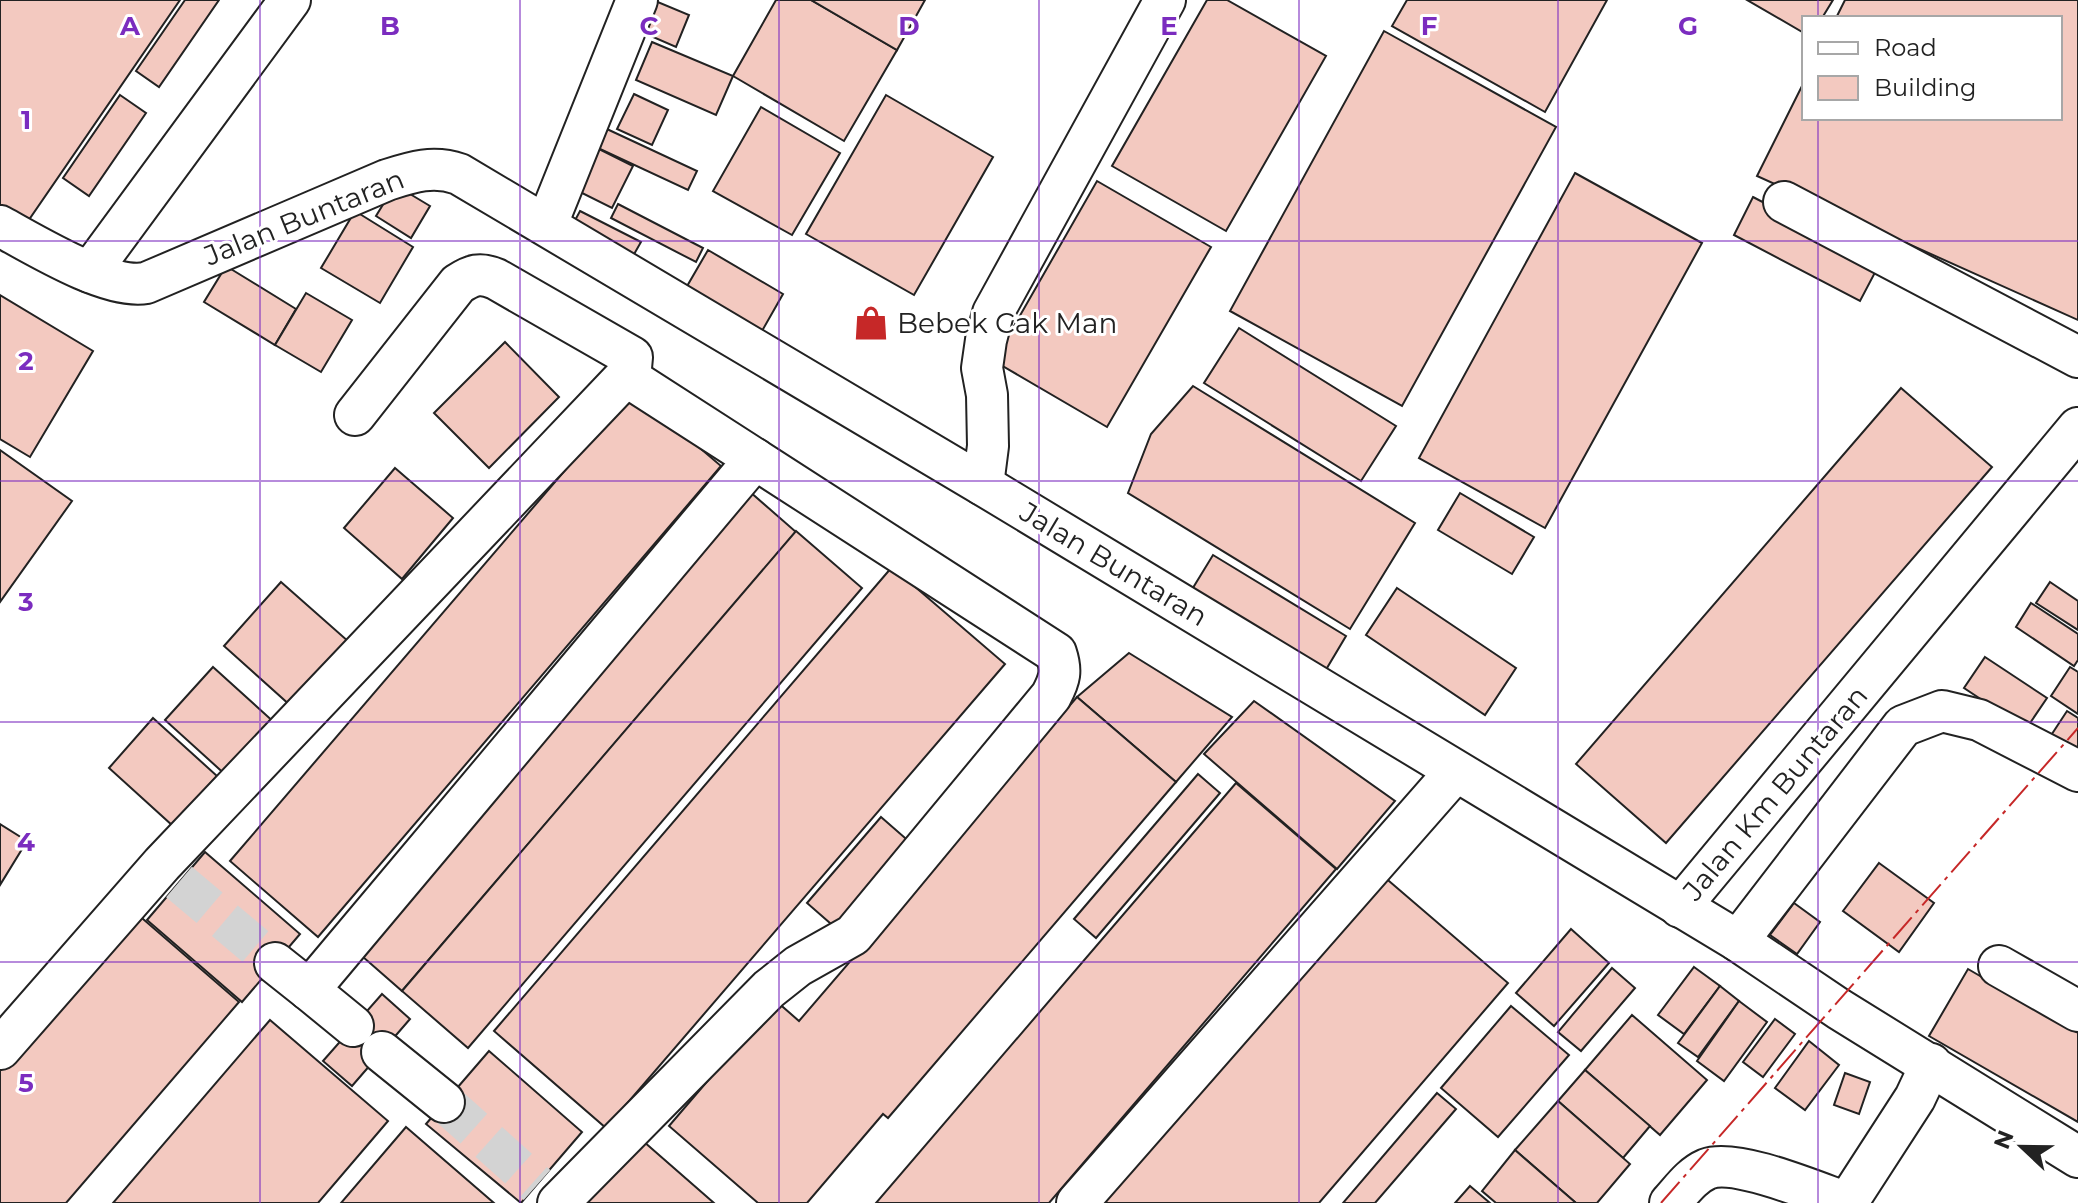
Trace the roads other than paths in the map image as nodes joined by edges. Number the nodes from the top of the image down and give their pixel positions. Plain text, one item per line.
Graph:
1 (290, 0) edge
2 (637, 0) edge
3 (1165, 0) edge
4 (1784, 202) dead end
5 (547, 224) junction
6 (7, 243) edge
7 (90, 272) junction
8 (2078, 357) edge
9 (626, 376) junction
10 (355, 415) dead end
11 (2078, 428) edge
12 (755, 459) junction
13 (983, 485) junction
14 (2078, 771) edge
15 (1455, 772) junction
16 (1680, 907) junction
17 (1738, 941) junction
18 (275, 963) tunnel mouth
19 (1999, 966) dead end
20 (309, 990) junction
21 (2078, 1011) edge
22 (0, 1049) edge
23 (1931, 1064) junction
24 (444, 1102) tunnel mouth
25 (2078, 1157) edge
26 (554, 1198) edge
27 (1077, 1203) edge
28 (1670, 1203) edge
29 (1847, 1203) edge

1 - 7 street
2 - 5 street
3 - 13 street
4 - 8 street
5 - 7 street, Jalan Buntaran
5 - 13 street, Jalan Buntaran
6 - 7 street
9 - 10 street
9 - 12 street
9 - 22 street
11 - 16 street, Jalan Km Buntaran
12 - 20 street
12 - 26 street
13 - 15 street, Jalan Buntaran
14 - 17 street
15 - 16 street, Jalan Buntaran
15 - 27 street
16 - 17 street, Jalan Km Buntaran
17 - 23 street, Jalan Km Buntaran
18 - 20 street
19 - 21 street
20 - 24 street
23 - 25 street, Jalan Km Buntaran
23 - 29 street
28 - 29 street

